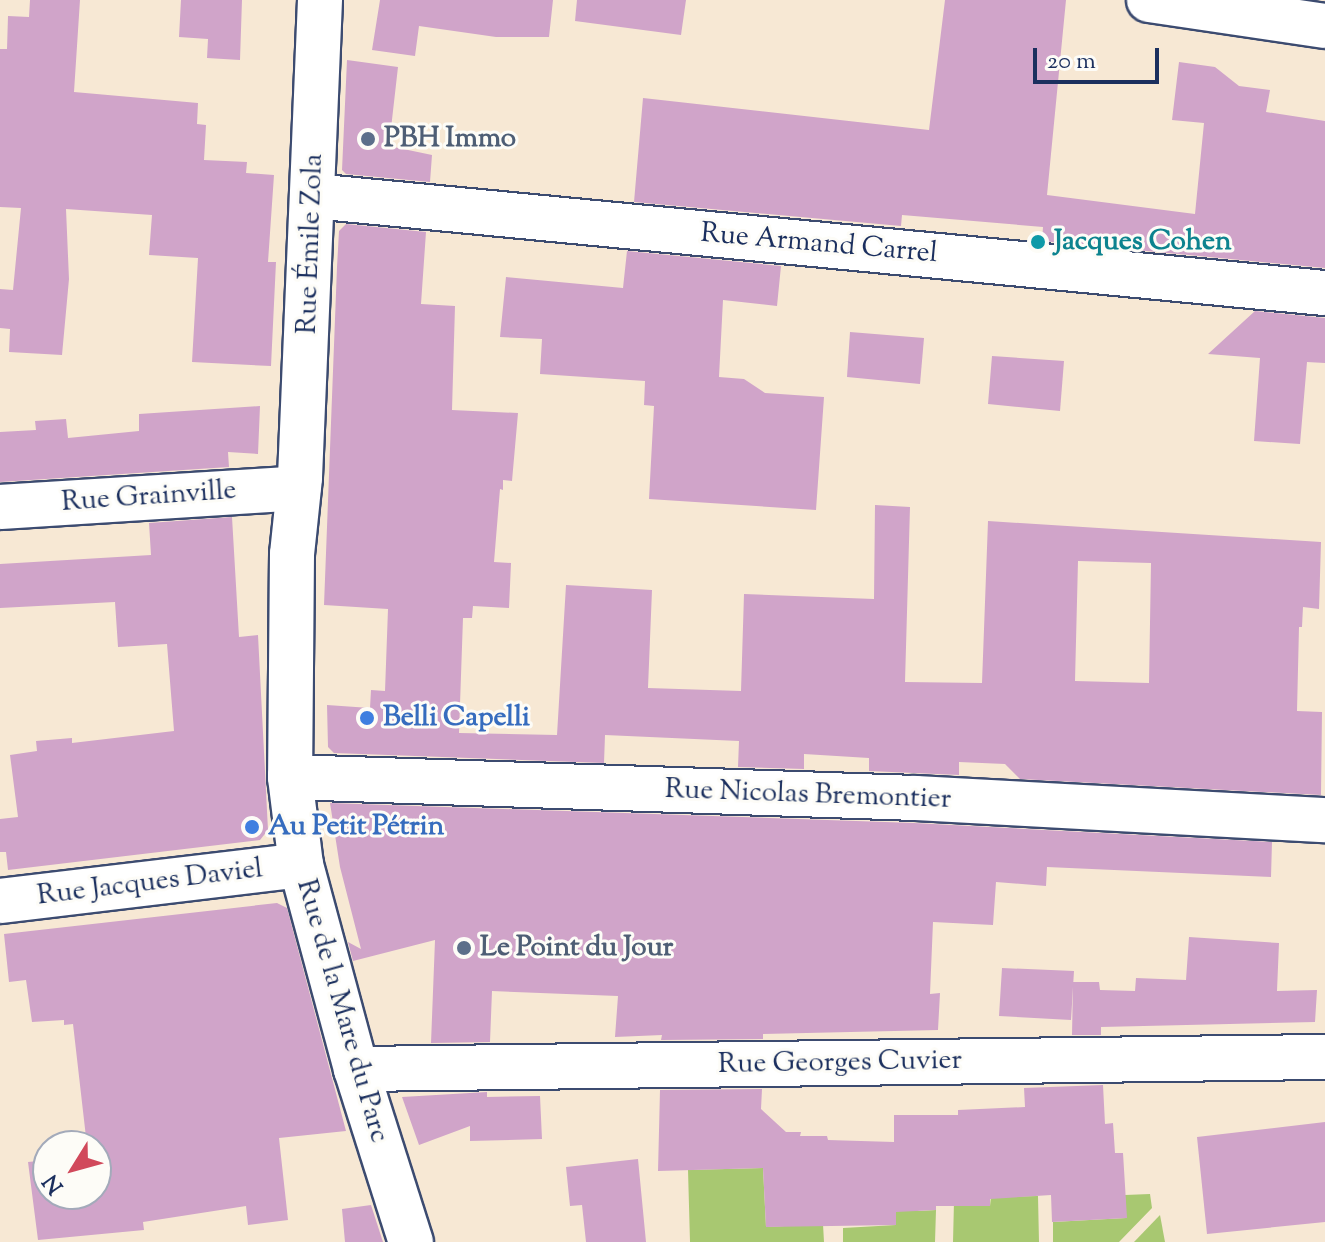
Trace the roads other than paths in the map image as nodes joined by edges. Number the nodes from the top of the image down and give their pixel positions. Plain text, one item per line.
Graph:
1 (320, 0) edge
2 (1149, 0) edge
3 (1325, 26) edge
4 (313, 196) junction
5 (1325, 293) edge
6 (298, 488) junction
7 (0, 507) edge
8 (290, 777) junction
9 (1325, 820) edge
10 (301, 865) junction
11 (0, 901) edge
12 (1325, 1057) edge
13 (356, 1069) junction
14 (411, 1242) edge

1 - 4 street, Rue Émile Zola
2 - 3 street
4 - 5 street, Rue Armand Carrel
4 - 6 street, Rue Émile Zola
6 - 7 street, Rue Grainville
6 - 8 street, Rue de la Mare du Parc
8 - 9 street, Rue Nicolas Bremontier
8 - 10 street, Rue de la Mare du Parc
10 - 11 street, Rue Jacques Daviel
10 - 13 street, Rue de la Mare du Parc
12 - 13 street, Rue Georges Cuvier
13 - 14 street, Rue de la Mare du Parc

